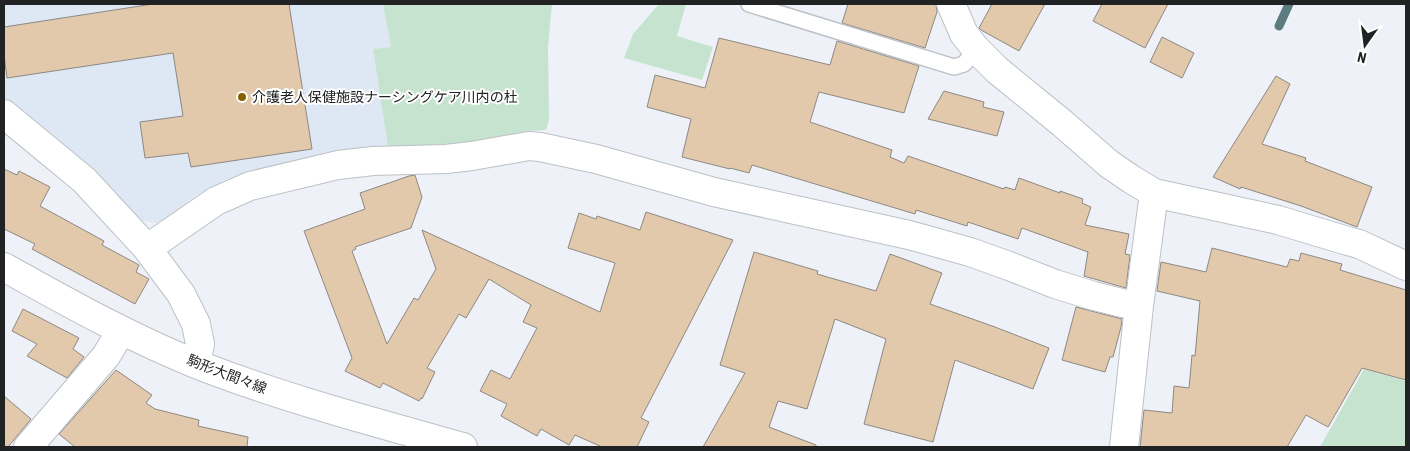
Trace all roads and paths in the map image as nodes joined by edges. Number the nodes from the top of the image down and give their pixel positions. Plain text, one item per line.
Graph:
1 (750, 4) edge
2 (951, 4) edge
3 (976, 49) junction
4 (4, 114) edge
5 (1154, 193) junction
6 (146, 248) junction
7 (1406, 266) edge
8 (4, 268) edge
9 (1139, 306) junction
10 (121, 331) junction
11 (196, 363) junction
12 (412, 440) edge
13 (28, 447) edge
14 (463, 447) edge
15 (1124, 447) edge

1 - 3 lane
2 - 3 street
3 - 5 street
4 - 6 street
5 - 7 street
5 - 9 street
6 - 9 street
6 - 11 street
8 - 10 street, 駒形大間々線
9 - 15 street
10 - 11 street, 駒形大間々線
10 - 13 street
11 - 12 street, 駒形大間々線
12 - 14 street, 駒形大間々線

